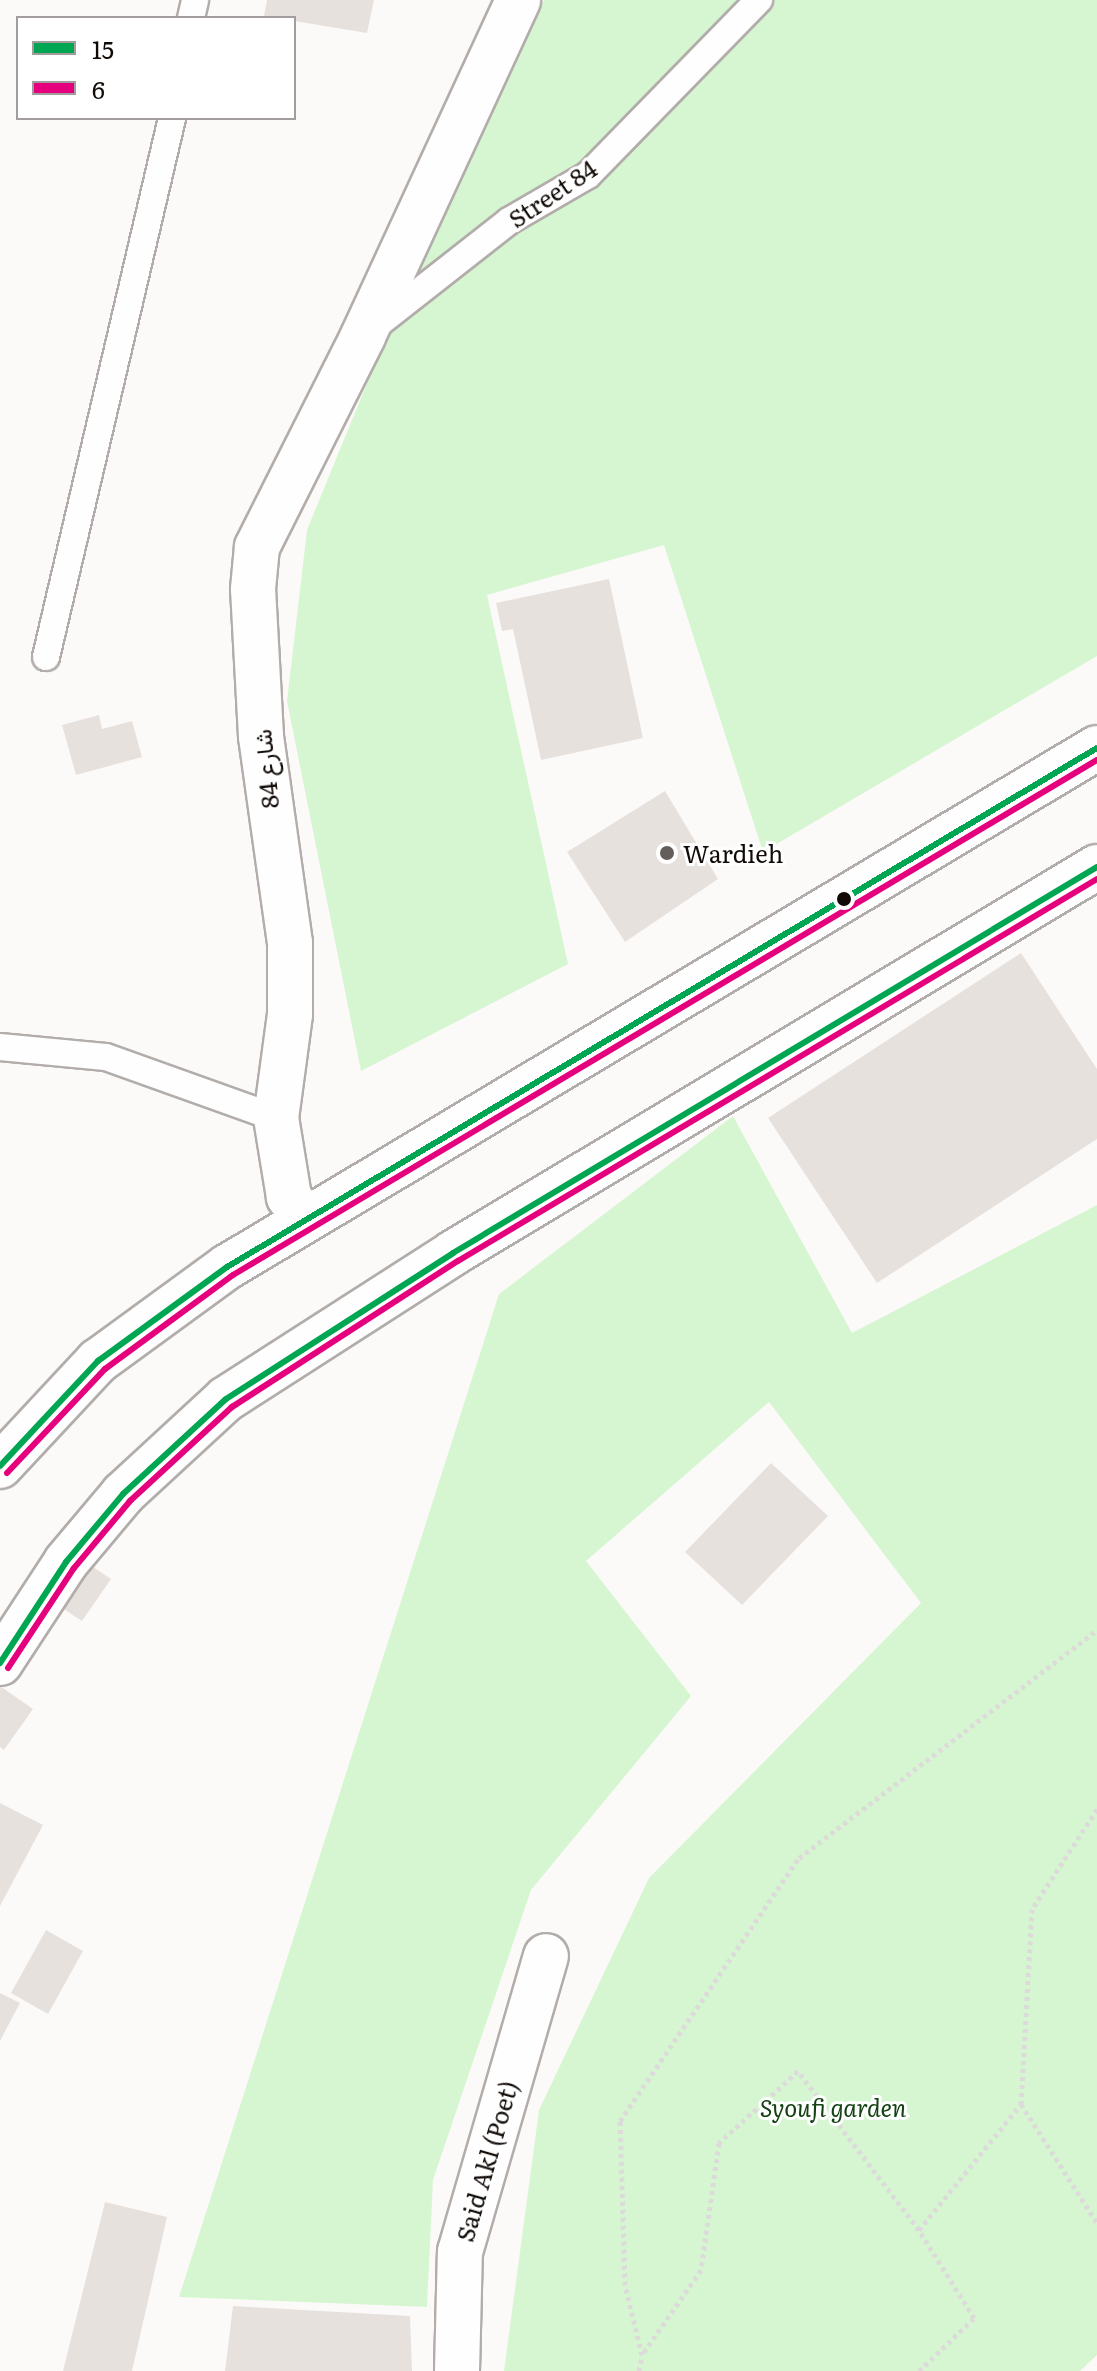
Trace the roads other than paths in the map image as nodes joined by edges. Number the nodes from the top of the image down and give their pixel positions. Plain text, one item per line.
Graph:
1 (518, 0) edge
2 (759, 0) edge
3 (172, 120) edge
4 (363, 336) junction
5 (46, 657) dead end
6 (1097, 748) edge
7 (1097, 867) edge
8 (0, 1047) edge
9 (276, 1118) junction
10 (306, 1219) junction
11 (0, 1466) edge
12 (0, 1663) edge
13 (546, 1956) dead end
14 (457, 2371) edge

1 - 4 main road, شارع 84
2 - 4 lane, Street 84
3 - 5 lane
4 - 9 main road, شارع 84
6 - 10 main road
7 - 12 main road
8 - 9 lane
9 - 10 main road, شارع 84
10 - 11 main road
13 - 14 main road, Said Akl (Poet)

